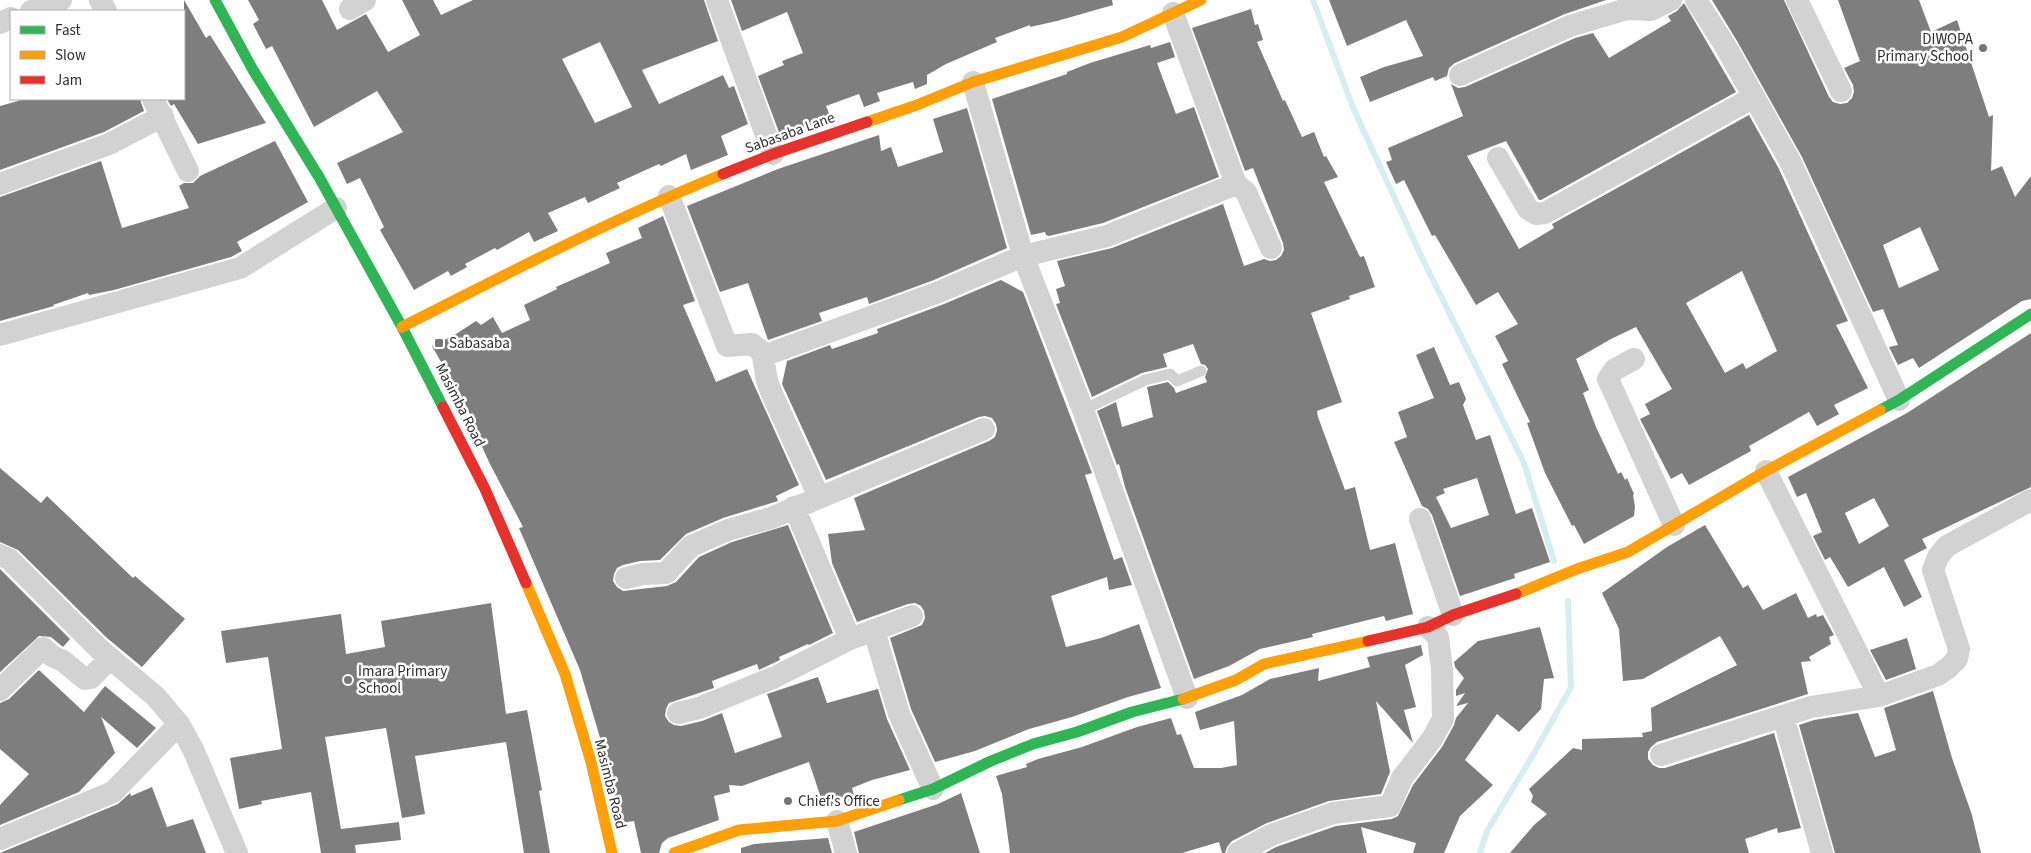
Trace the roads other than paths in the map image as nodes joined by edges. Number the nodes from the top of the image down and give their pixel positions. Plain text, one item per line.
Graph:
1 (62, 0) edge
2 (215, 0) edge
3 (717, 0) edge
4 (1201, 0) edge
5 (1671, 0) edge
6 (1696, 0) edge
7 (1797, 0) edge
8 (34, 10) edge
9 (1173, 13) junction
10 (1460, 75) dead end
11 (974, 82) junction
12 (1841, 91) dead end
13 (1754, 97) junction
14 (158, 107) edge
15 (773, 154) junction
16 (1498, 158) dead end
17 (188, 171) dead end
18 (0, 184) edge
19 (1236, 184) junction
20 (669, 196) junction
21 (336, 208) junction
22 (1271, 248) dead end
23 (1023, 256) junction
24 (2031, 314) edge
25 (402, 327) junction
26 (0, 335) edge
27 (763, 356) junction
28 (1634, 359) dead end
29 (1201, 372) dead end
30 (1900, 400) junction
31 (1083, 410) junction
32 (984, 429) dead end
33 (1766, 471) junction
34 (819, 497) junction
35 (2031, 500) edge
36 (794, 507) junction
37 (1420, 519) dead end
38 (1674, 525) junction
39 (0, 555) edge
40 (626, 578) dead end
41 (1453, 615) junction
42 (912, 616) dead end
43 (1428, 627) junction
44 (874, 630) junction
45 (850, 639) junction
46 (110, 658) junction
47 (0, 690) edge
48 (1879, 696) junction
49 (1187, 698) junction
50 (678, 713) dead end
51 (1783, 716) junction
52 (179, 724) junction
53 (1661, 755) dead end
54 (933, 789) junction
55 (837, 821) junction
56 (0, 839) edge
57 (237, 853) edge
58 (612, 853) edge
59 (674, 853) edge
60 (846, 853) edge
61 (1238, 853) edge
62 (1822, 853) edge

1 - 8 street
2 - 21 street, Masimba Road
3 - 15 street
4 - 9 street, Sabasaba Lane
5 - 10 street
6 - 13 street
7 - 12 street
9 - 11 street, Sabasaba Lane
9 - 19 street
11 - 15 street, Sabasaba Lane
11 - 23 street
13 - 16 street
13 - 30 street
14 - 17 street
14 - 18 street
15 - 20 street, Sabasaba Lane
19 - 22 street
19 - 23 street
20 - 25 street, Sabasaba Lane
20 - 27 street
21 - 25 street, Masimba Road
21 - 26 street
23 - 27 street
23 - 31 street
24 - 30 street
25 - 58 street, Masimba Road
27 - 34 street
28 - 38 street
29 - 31 lane
30 - 33 street
31 - 49 street
32 - 34 street
33 - 38 street
33 - 48 street
34 - 36 street
35 - 48 street
36 - 40 street
36 - 45 street
37 - 41 street
38 - 41 street
39 - 46 street
41 - 43 street
42 - 44 street
43 - 49 street
43 - 61 street
44 - 45 street
44 - 54 street
45 - 50 street
46 - 47 street
46 - 52 street
48 - 51 street
49 - 54 street
51 - 53 street
51 - 62 street
52 - 56 street
52 - 57 street
54 - 55 street
55 - 59 street
55 - 60 street

